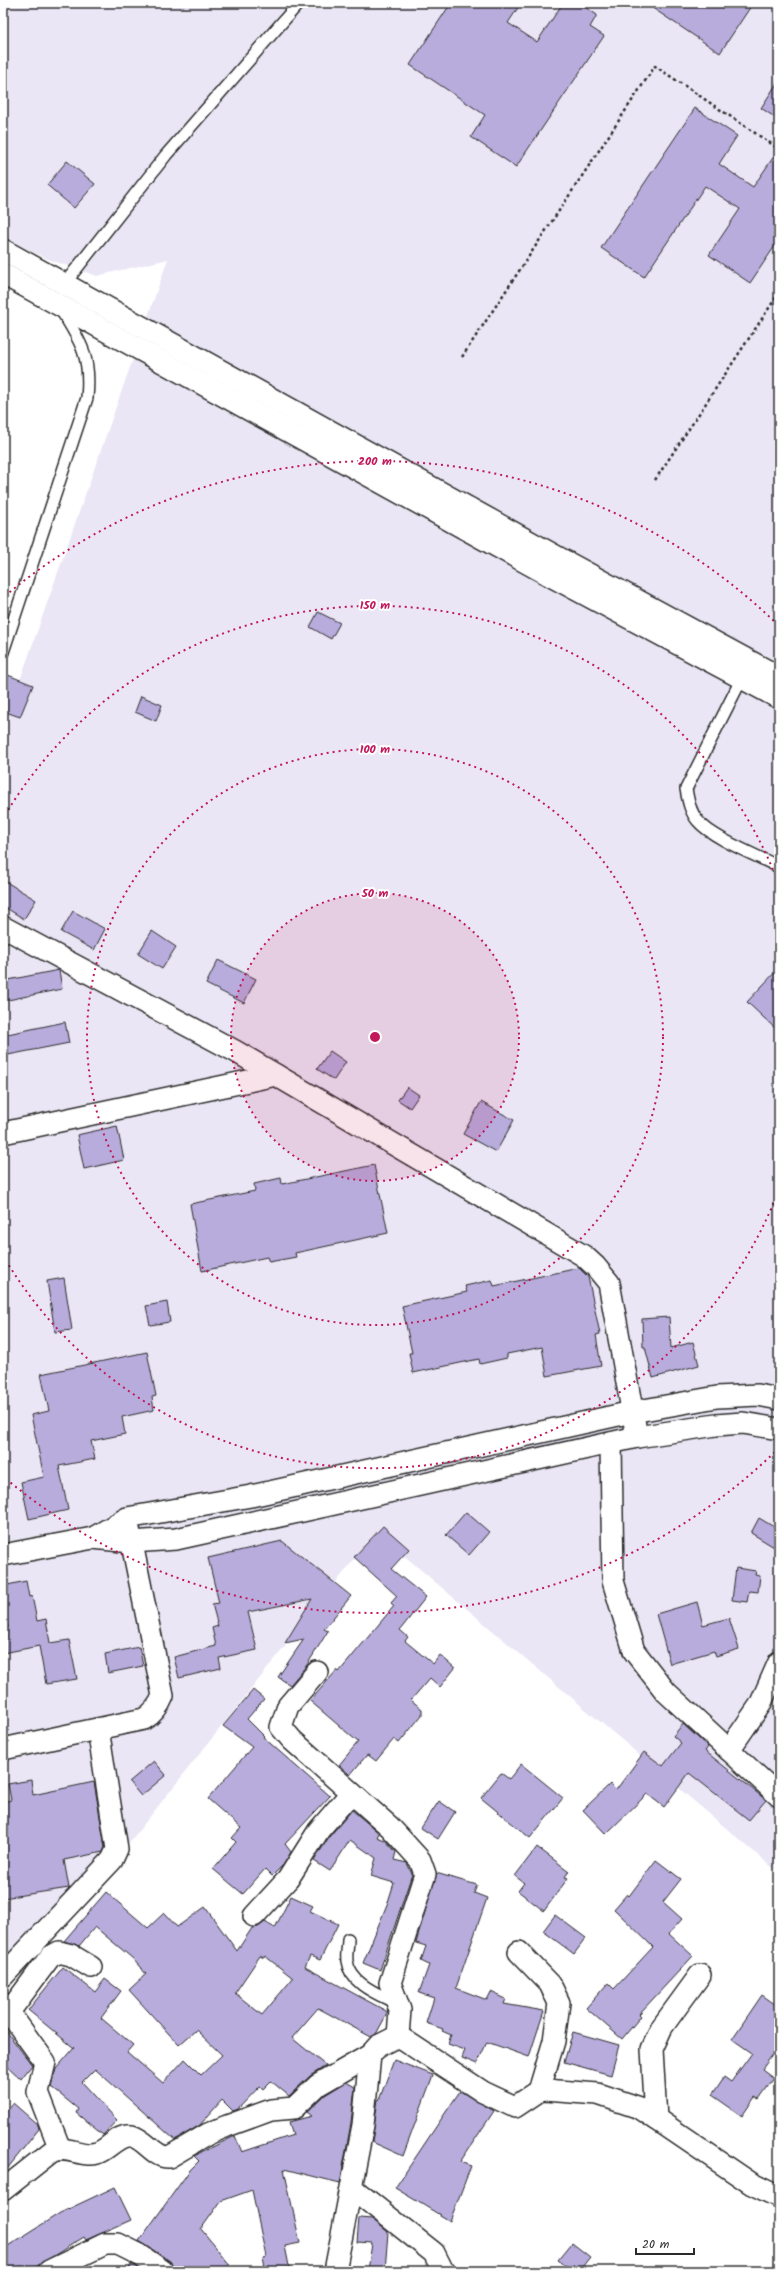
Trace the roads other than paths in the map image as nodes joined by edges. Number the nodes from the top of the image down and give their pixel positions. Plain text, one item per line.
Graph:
1 (299, 3) edge
2 (3, 250) edge
3 (3, 274) edge
4 (60, 292) junction
5 (3, 652) edge
6 (746, 669) junction
7 (779, 676) edge
8 (779, 698) edge
9 (779, 867) edge
10 (3, 927) edge
11 (276, 1075) junction
12 (3, 1133) edge
13 (779, 1399) edge
14 (632, 1412) junction
15 (779, 1429) edge
16 (637, 1437) junction
17 (611, 1443) junction
18 (127, 1518) junction
19 (93, 1538) junction
20 (131, 1542) junction
21 (3, 1555) edge
22 (779, 1662) edge
23 (317, 1672) dead end
24 (98, 1729) junction
25 (3, 1749) edge
26 (729, 1750) junction
27 (351, 1793) junction
28 (779, 1796) edge
29 (254, 1916) dead end
30 (348, 1939) dead end
31 (519, 1952) dead end
32 (91, 1967) dead end
33 (700, 1975) dead end
34 (3, 1976) edge
35 (397, 2004) junction
36 (6, 2008) edge
37 (398, 2036) junction
38 (370, 2055) junction
39 (539, 2091) junction
40 (656, 2118) junction
41 (60, 2149) junction
42 (352, 2188) junction
43 (3, 2190) edge
44 (779, 2198) edge
45 (49, 2271) edge
46 (162, 2271) edge
47 (335, 2271) edge
48 (443, 2271) edge

1 - 4 lane
2 - 4 street
3 - 4 street
4 - 5 lane
4 - 6 street
6 - 7 street
6 - 8 street
6 - 9 lane
10 - 11 street
11 - 12 street
11 - 14 street
13 - 14 street
14 - 16 street
14 - 18 street
15 - 16 street
16 - 17 street
17 - 20 street
17 - 26 street
18 - 19 street
18 - 20 street
19 - 20 street
19 - 21 street
20 - 24 street
22 - 26 street
23 - 27 street
24 - 25 street
24 - 34 street
26 - 28 street
27 - 29 street
27 - 35 street
30 - 35 lane
31 - 39 street
32 - 36 street
33 - 40 street
35 - 37 street
36 - 41 street
37 - 38 street
37 - 39 street
38 - 41 street
38 - 42 street
39 - 40 street
40 - 44 street
41 - 43 street
42 - 47 street
42 - 48 street
45 - 46 street

